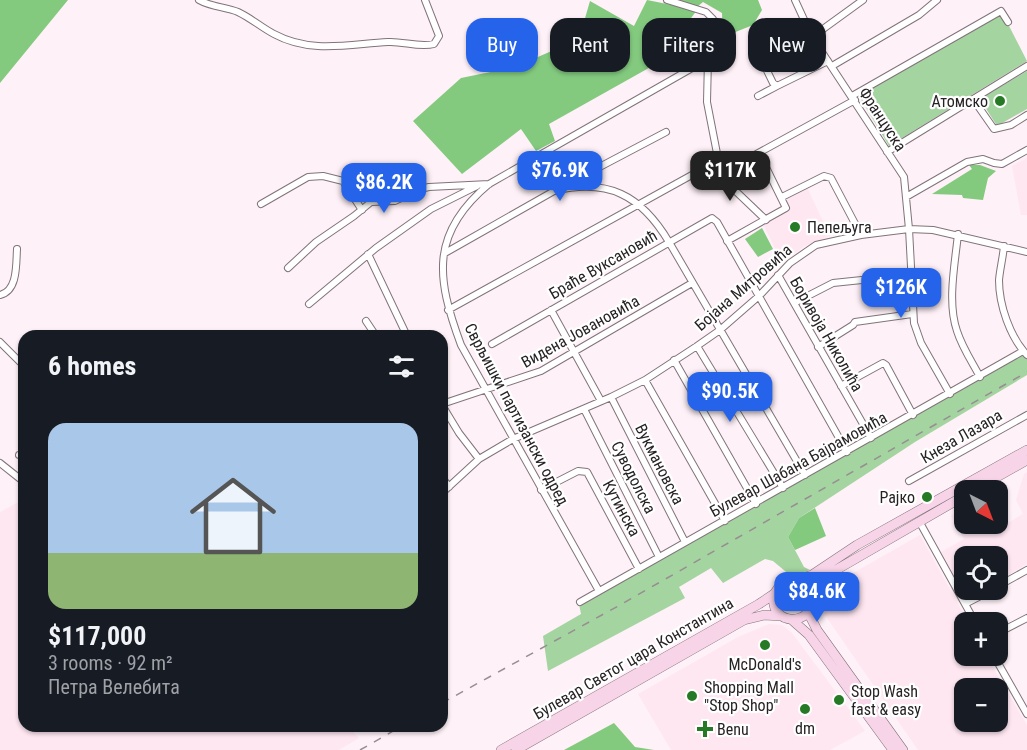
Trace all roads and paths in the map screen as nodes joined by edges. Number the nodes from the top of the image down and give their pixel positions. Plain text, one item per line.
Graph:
1 (199, 0) edge
2 (425, 0) edge
3 (667, 0) edge
4 (805, 0) edge
5 (863, 0) edge
6 (937, 0) edge
7 (796, 3) edge
8 (712, 18) edge
9 (803, 18) edge
10 (1008, 22) dead end
11 (826, 27) edge
12 (826, 57) edge
13 (830, 63) junction
14 (1027, 66) edge
15 (685, 72) edge
16 (708, 72) edge
17 (768, 72) edge
18 (777, 86) junction
19 (758, 96) dead end
20 (853, 98) junction
21 (973, 99) junction
22 (1027, 115) edge
23 (666, 132) dead end
24 (1027, 150) edge
25 (887, 152) junction
26 (759, 153) junction
27 (720, 170) junction
28 (489, 184) junction
29 (478, 185) junction
30 (555, 191) junction
31 (782, 197) junction
32 (906, 197) junction
33 (261, 204) dead end
34 (639, 205) junction
35 (362, 210) junction
36 (766, 220) junction
37 (909, 229) junction
38 (958, 234) junction
39 (861, 235) junction
40 (727, 241) junction
41 (669, 242) junction
42 (1004, 246) junction
43 (17, 249) dead end
44 (1027, 252) edge
45 (445, 253) junction
46 (368, 254) junction
47 (288, 268) dead end
48 (778, 275) junction
49 (910, 275) junction
50 (692, 283) junction
51 (0, 295) edge
52 (759, 296) junction
53 (795, 303) junction
54 (309, 304) dead end
55 (448, 310) junction
56 (550, 310) junction
57 (912, 314) junction
58 (366, 321) dead end
59 (372, 330) edge
60 (404, 330) edge
61 (720, 330) junction
62 (0, 342) edge
63 (492, 344) dead end
64 (697, 346) junction
65 (818, 347) junction
66 (574, 353) junction
67 (1025, 353) edge
68 (18, 360) edge
69 (674, 360) junction
70 (980, 377) junction
71 (645, 380) junction
72 (841, 386) junction
73 (486, 390) junction
74 (950, 394) junction
75 (611, 397) junction
76 (601, 401) junction
77 (448, 403) edge
78 (584, 409) junction
79 (448, 415) edge
80 (913, 415) junction
81 (1027, 415) edge
82 (871, 438) junction
83 (513, 439) junction
84 (1027, 450) edge
85 (847, 452) junction
86 (479, 459) junction
87 (1027, 460) edge
88 (0, 462) edge
89 (805, 475) junction
90 (18, 477) edge
91 (992, 480) edge
92 (909, 481) dead end
93 (449, 487) edge
94 (783, 488) junction
95 (541, 490) junction
96 (954, 502) edge
97 (756, 504) junction
98 (725, 521) junction
99 (919, 521) junction
100 (685, 542) junction
101 (659, 557) junction
102 (639, 569) junction
103 (1027, 570) edge
104 (797, 580) junction
105 (1008, 580) edge
106 (599, 591) junction
107 (774, 594) junction
108 (813, 598) junction
109 (973, 600) edge
110 (580, 602) dead end
111 (965, 604) junction
112 (809, 610) junction
113 (969, 612) edge
114 (781, 616) junction
115 (1027, 618) edge
116 (792, 620) junction
117 (1008, 628) edge
118 (1000, 666) edge
119 (1027, 714) edge
120 (501, 750) edge
121 (516, 750) edge
122 (893, 750) edge
123 (903, 750) edge

1 - 2 street
3 - 8 street
4 - 7 street
5 - 11 street
6 - 13 street
7 - 9 street, Француска
10 - 20 street
12 - 13 street, Француска
13 - 18 street
13 - 20 street, Француска
14 - 21 street
15 - 28 street, Сврљишки партизански одред
16 - 27 street
17 - 18 street
18 - 19 street
20 - 25 street, Француска
20 - 26 street
21 - 22 street
21 - 25 street
23 - 30 street
24 - 32 street
25 - 32 street, Француска
26 - 27 street
26 - 31 street
27 - 34 street
27 - 36 street
28 - 29 street
28 - 45 street, Сврљишки партизански одред
29 - 35 street
29 - 46 street
30 - 34 street
30 - 45 street
31 - 36 street
31 - 39 street
32 - 37 street, Француска
33 - 35 street
34 - 41 street
34 - 55 street
35 - 47 street
36 - 40 street
37 - 38 street, Бојана Митровића
37 - 39 street, Бојана Митровића
37 - 49 street, Француска
38 - 42 street, Бојана Митровића
38 - 70 street
39 - 48 street, Бојана Митровића
40 - 41 street, Браће Вуксановић
40 - 52 street, Браће Вуксановић
41 - 50 street
41 - 56 street, Браће Вуксановић
42 - 44 street, Бојана Митровића
42 - 67 street
43 - 51 street
45 - 55 street, Сврљишки партизански одред
46 - 54 street
46 - 60 street
48 - 52 street, Бојана Митровића
48 - 53 street, Боривоја Николића
49 - 53 street
49 - 57 street, Француска
50 - 61 street
50 - 66 street, Видена Јовановића
52 - 61 street, Бојана Митровића
52 - 85 street, Браће Вуксановић
53 - 65 street, Боривоја Николића
55 - 73 street, Сврљишки партизански одред
56 - 63 street, Браће Вуксановић
56 - 66 street
57 - 65 street
57 - 74 street, Француска
58 - 59 street
61 - 64 street, Бојана Митровића
61 - 89 street
62 - 68 street
64 - 69 street, Бојана Митровића
64 - 94 street
65 - 72 street, Боривоја Николића
66 - 73 street, Видена Јовановића
66 - 76 street
67 - 70 street, Булевар Шабана Бајрамовића
69 - 71 street, Бојана Митровића
69 - 97 street
70 - 74 street, Булевар Шабана Бајрамовића
71 - 75 street, Бојана Митровића
71 - 98 street
72 - 80 street
72 - 82 street, Боривоја Николића
73 - 77 street, Видена Јовановића
73 - 83 street, Сврљишки партизански одред
74 - 80 street, Булевар Шабана Бајрамовића
75 - 76 street, Бојана Митровића
75 - 100 street, Вукмановска
76 - 78 street, Бојана Митровића
78 - 83 street, Бојана Митровића
78 - 101 street, Суводолска
79 - 86 street
80 - 82 street, Булевар Шабана Бајрамовића
81 - 92 street, Кнеза Лазара
82 - 85 street, Булевар Шабана Бајрамовића
83 - 86 street, Бојана Митровића
83 - 95 street, Сврљишки партизански одред
84 - 104 main road, Булевар Светог цара Константина
85 - 89 street, Булевар Шабана Бајрамовића
86 - 93 street, Бојана Митровића
87 - 91 main road
88 - 90 street
89 - 94 street, Булевар Шабана Бајрамовића
94 - 97 street, Булевар Шабана Бајрамовића
95 - 102 street, Кутинска
95 - 106 street, Сврљишки партизански одред
96 - 99 main road
97 - 98 street, Булевар Шабана Бајрамовића
98 - 100 street, Булевар Шабана Бајрамовића
99 - 108 main road
99 - 111 street
100 - 101 street, Булевар Шабана Бајрамовића
101 - 102 street, Булевар Шабана Бајрамовића
102 - 106 street, Булевар Шабана Бајрамовића
103 - 105 street
104 - 107 main road, Булевар Светог цара Константина
104 - 108 main road
106 - 110 street, Булевар Шабана Бајрамовића
107 - 114 main road
107 - 120 main road, Булевар Светог цара Константина
108 - 112 main road
109 - 111 street
111 - 113 street
112 - 116 main road
112 - 123 main road
114 - 116 main road
114 - 121 main road, Булевар Светог цара Константина
115 - 117 street
116 - 122 main road
118 - 119 street

